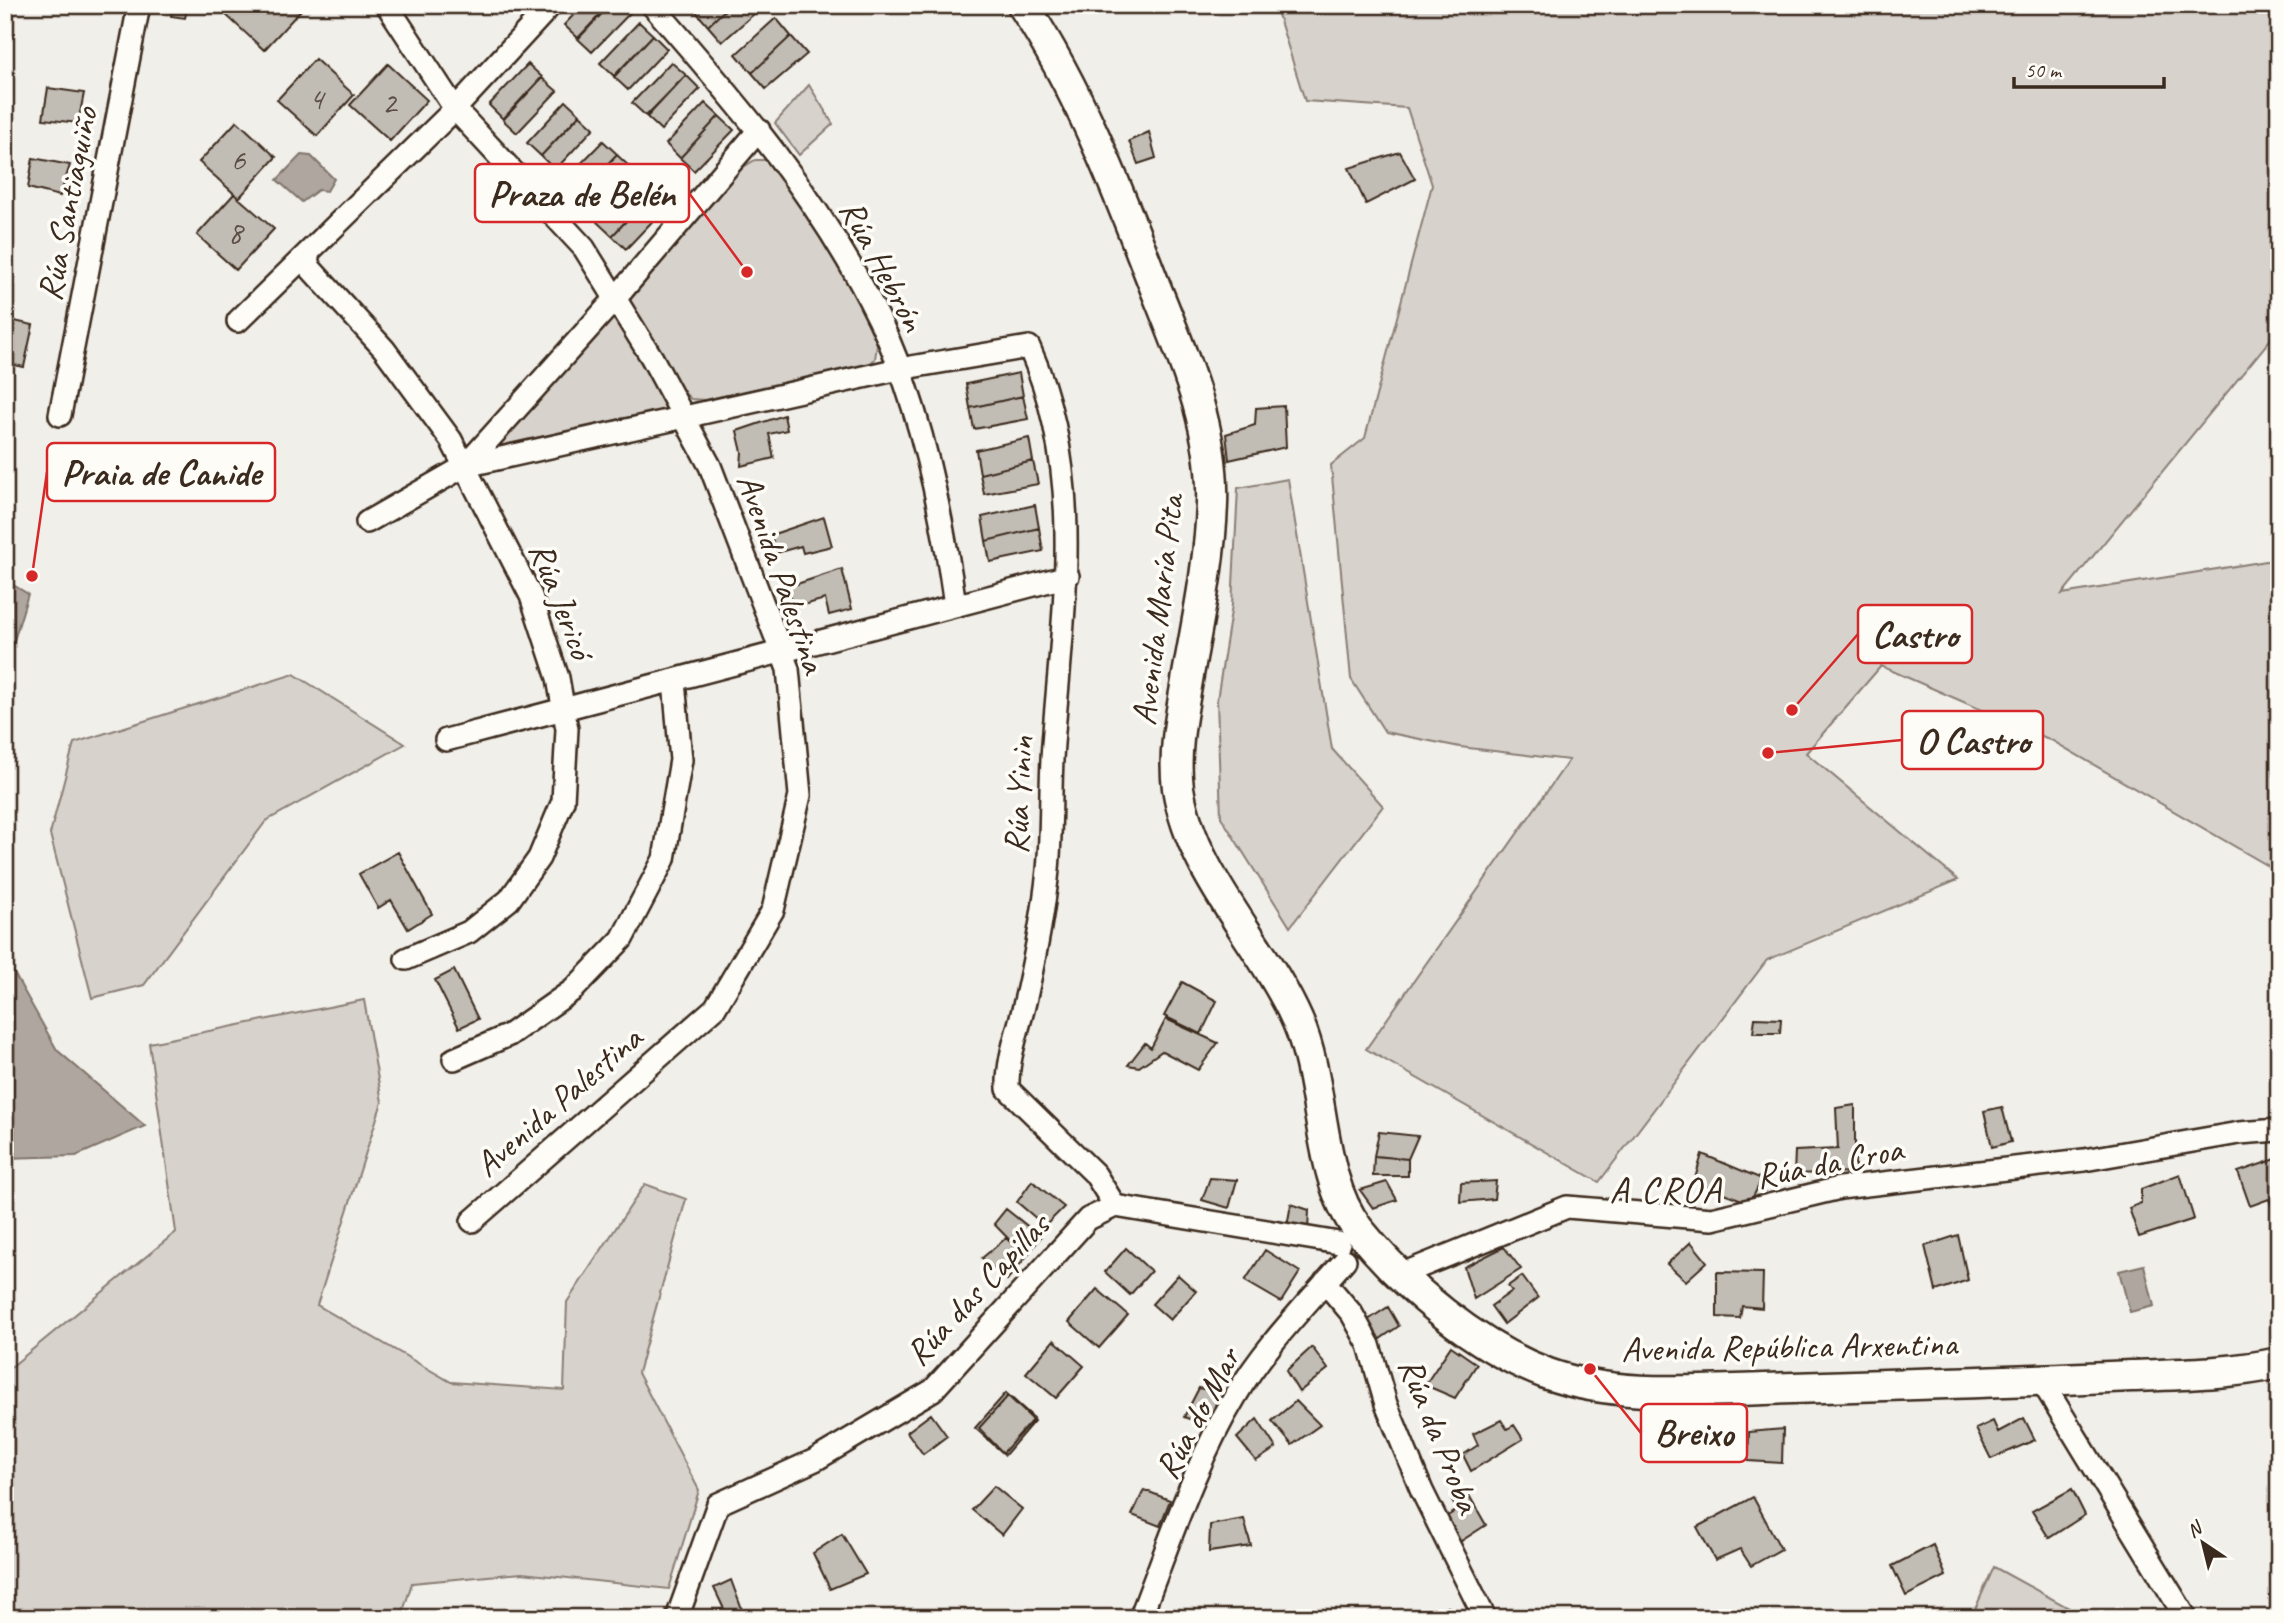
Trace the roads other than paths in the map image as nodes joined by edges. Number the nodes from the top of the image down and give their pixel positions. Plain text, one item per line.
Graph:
1 (139, 5) edge
2 (387, 5) edge
3 (551, 5) edge
4 (652, 5) edge
5 (1023, 5) edge
6 (455, 108) junction
7 (759, 130) junction
8 (309, 253) junction
9 (615, 299) junction
10 (238, 321) dead end
11 (899, 369) junction
12 (60, 415) dead end
13 (684, 418) junction
14 (465, 466) junction
15 (368, 522) dead end
16 (1068, 576) junction
17 (956, 605) junction
18 (780, 652) junction
19 (674, 681) junction
20 (564, 708) junction
21 (446, 740) dead end
22 (406, 959) dead end
23 (454, 1059) dead end
24 (2279, 1130) edge
25 (1115, 1206) junction
26 (472, 1221) dead end
27 (1346, 1242) junction
28 (1402, 1274) junction
29 (1325, 1282) junction
30 (2279, 1363) edge
31 (2041, 1380) junction
32 (677, 1618) edge
33 (1140, 1618) edge
34 (1485, 1618) edge
35 (2186, 1618) edge

1 - 12 street, Rúa Santiaguiño
2 - 6 street, Avenida Palestina
3 - 6 street
4 - 7 street, Rúa Hebrón
5 - 27 main road, Avenida María Pita
6 - 8 street
6 - 9 street, Avenida Palestina
7 - 9 street
7 - 11 street, Rúa Hebrón
8 - 10 street
8 - 14 street, Rúa Jericó
9 - 13 street, Avenida Palestina
9 - 14 street
11 - 13 street
11 - 16 street, Rúa Yinin
11 - 17 street, Rúa Hebrón
13 - 14 street
13 - 18 street, Avenida Palestina
14 - 15 street
14 - 20 street, Rúa Jericó
16 - 17 street
16 - 25 street, Rúa Yinin
17 - 18 street
18 - 19 street
18 - 26 street, Avenida Palestina
19 - 20 street
19 - 23 street
20 - 21 street
20 - 22 street, Rúa Jericó
24 - 28 street, Rúa da Croa
25 - 27 street
25 - 32 street, Rúa das Capillas
27 - 28 main road, Avenida República Arxentina
27 - 29 street, Rúa do Mar
28 - 31 main road, Avenida República Arxentina
29 - 33 street, Rúa do Mar
29 - 34 street, Rúa da Proba
30 - 31 main road, Avenida República Arxentina
31 - 35 street

